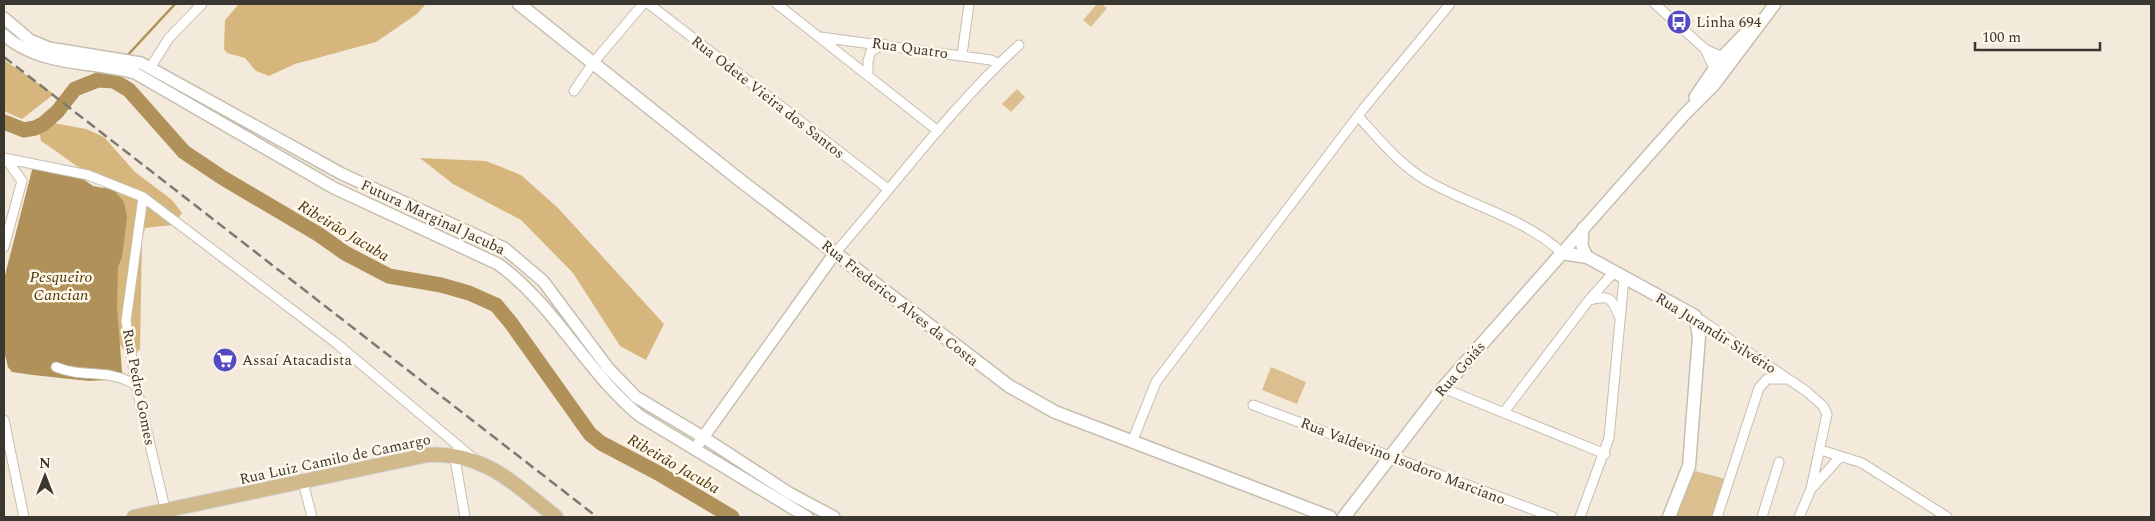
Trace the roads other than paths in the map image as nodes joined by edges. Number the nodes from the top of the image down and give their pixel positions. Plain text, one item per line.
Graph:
1 (202, 4) edge
2 (518, 4) edge
3 (643, 4) edge
4 (649, 4) edge
5 (777, 4) edge
6 (969, 4) edge
7 (1450, 4) edge
8 (1774, 4) edge
9 (1661, 6) edge
10 (4, 18) edge
11 (4, 35) edge
12 (820, 37) junction
13 (884, 44) junction
14 (1019, 45) dead end
15 (1705, 49) junction
16 (962, 55) junction
17 (1722, 57) junction
18 (593, 63) junction
19 (999, 64) junction
20 (150, 68) junction
21 (1722, 70) junction
22 (868, 74) junction
23 (574, 91) dead end
24 (1358, 116) junction
25 (938, 131) junction
26 (4, 159) edge
27 (888, 189) junction
28 (143, 197) junction
29 (1583, 228) junction
30 (4, 247) edge
31 (835, 253) junction
32 (1562, 253) junction
33 (1587, 257) junction
34 (1619, 275) junction
35 (1589, 300) junction
36 (1619, 316) junction
37 (1695, 316) junction
38 (56, 367) dead end
39 (1789, 379) junction
40 (136, 385) junction
41 (1443, 388) junction
42 (1253, 405) dead end
43 (1504, 412) junction
44 (4, 420) edge
45 (703, 437) junction
46 (451, 439) junction
47 (1132, 442) junction
48 (694, 450) junction
49 (1820, 450) junction
50 (1605, 454) junction
51 (454, 455) junction
52 (1391, 456) junction
53 (1840, 458) junction
54 (475, 460) junction
55 (1778, 462) dead end
56 (303, 482) junction
57 (1811, 489) junction
58 (167, 514) edge
59 (24, 517) edge
60 (134, 517) edge
61 (312, 517) edge
62 (465, 517) edge
63 (556, 517) edge
64 (807, 517) edge
65 (834, 517) edge
66 (1330, 517) edge
67 (1344, 517) edge
68 (1553, 517) edge
69 (1580, 517) edge
70 (1669, 517) edge
71 (1717, 517) edge
72 (1762, 517) edge
73 (1798, 517) edge
74 (1947, 517) edge

1 - 20 street
2 - 18 main road, Rua Frederico Alves da Costa
3 - 18 street
4 - 27 street, Rua Odete Vieira dos Santos
5 - 12 street
6 - 16 street
7 - 24 street
8 - 17 street, Rua Goiás
8 - 21 street, Rua Goiás
9 - 15 street
10 - 20 street, Futura Marginal Jacuba
11 - 48 street, Futura Marginal Jacuba
12 - 13 street, Rua Quatro
12 - 22 street
13 - 16 street, Rua Quatro
13 - 22 street
14 - 19 street
15 - 17 street
15 - 21 street
16 - 19 street, Rua Quatro
17 - 21 street, Rua Goiás
18 - 23 street
18 - 31 main road, Rua Frederico Alves da Costa
19 - 25 street
20 - 45 street, Futura Marginal Jacuba
21 - 29 street, Rua Goiás
22 - 25 street
24 - 32 street
24 - 47 street
25 - 27 street
26 - 28 street
26 - 30 street
27 - 31 street
28 - 40 street, Rua Pedro Gomes
28 - 46 street
29 - 32 street, Rua Goiás
29 - 33 street
31 - 45 street
31 - 47 main road, Rua Frederico Alves da Costa
32 - 33 main road, Rua Jurandir Silvério
32 - 41 main road, Rua Goiás
33 - 34 main road, Rua Jurandir Silvério
34 - 35 street
34 - 36 street
34 - 37 main road, Rua Jurandir Silvério
35 - 36 street
35 - 43 street
36 - 50 street
37 - 39 street, Rua Jurandir Silvério
37 - 70 main road
38 - 40 street
39 - 49 street, Rua Jurandir Silvério
39 - 71 street
40 - 58 street, Rua Pedro Gomes
41 - 43 street
41 - 52 main road, Rua Goiás
42 - 52 street, Rua Valdevino Isodoro Marciano
43 - 50 street
44 - 59 street
45 - 48 street
45 - 65 street, Futura Marginal Jacuba
46 - 51 street
46 - 54 street
47 - 66 main road, Rua Frederico Alves da Costa
48 - 64 street, Futura Marginal Jacuba
49 - 53 street
49 - 57 street
50 - 69 street
51 - 54 main road, Rua Luiz Camilo de Camargo
51 - 56 main road, Rua Luiz Camilo de Camargo
51 - 62 street
52 - 67 main road, Rua Goiás
52 - 68 street, Rua Valdevino Isodoro Marciano
53 - 57 street
53 - 74 street
54 - 63 main road, Rua Luiz Camilo de Camargo
55 - 72 street
56 - 58 main road, Rua Luiz Camilo de Camargo
56 - 61 street
57 - 73 street
58 - 60 main road, Rua Luiz Camilo de Camargo

